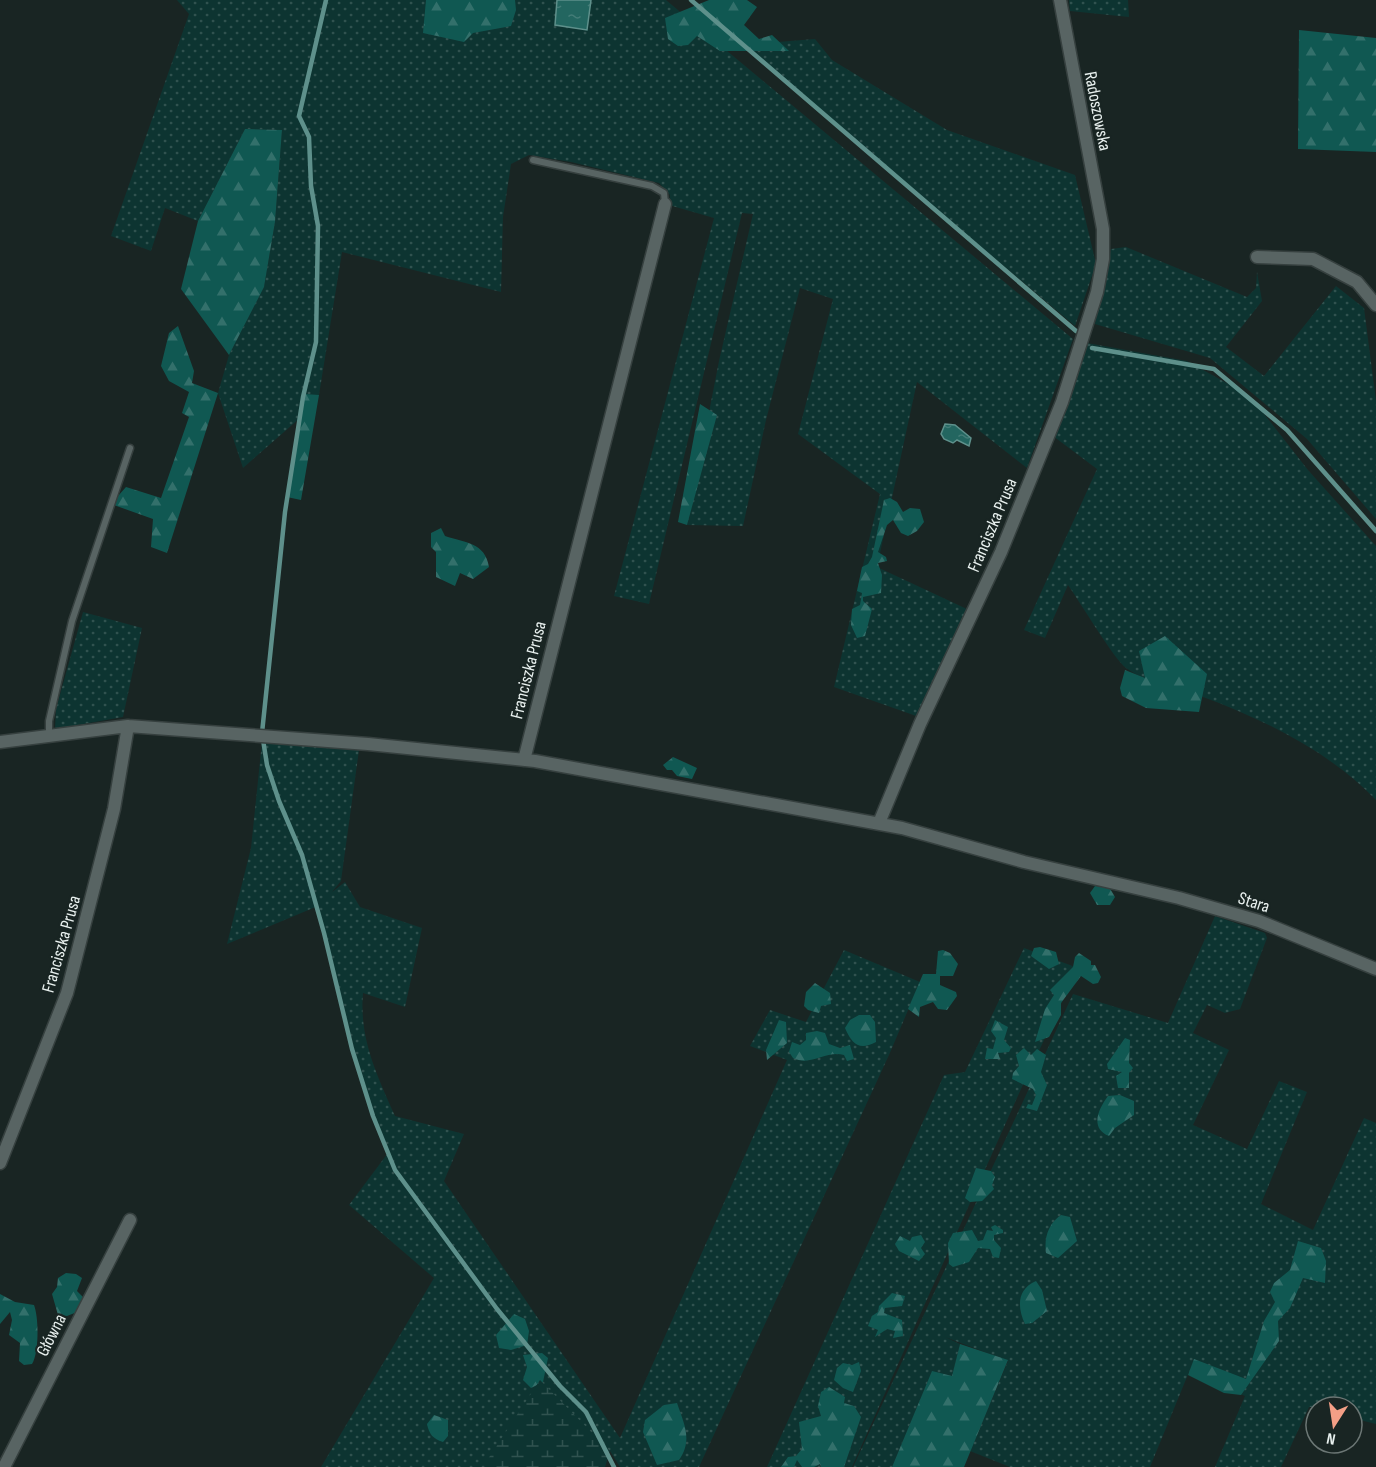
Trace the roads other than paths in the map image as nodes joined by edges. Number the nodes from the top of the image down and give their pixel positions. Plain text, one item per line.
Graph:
1 (1060, 0) edge
2 (533, 160) dead end
3 (665, 204) joint
4 (1103, 230) joint
5 (1257, 257) dead end
6 (1376, 305) edge
7 (130, 448) dead end
8 (128, 726) junction
9 (49, 735) junction
10 (0, 742) edge
11 (524, 760) junction
12 (879, 823) junction
13 (1376, 969) edge
14 (0, 1163) edge
15 (130, 1220) dead end
16 (4, 1467) edge

1 - 4 street, Radoszowska
2 - 3 lane
3 - 11 street, Franciszka Prusa
4 - 12 street, Franciszka Prusa
5 - 6 street
7 - 9 lane
8 - 9 street
8 - 11 street
8 - 14 street, Franciszka Prusa
9 - 10 street
11 - 12 street
12 - 13 street, Stara
15 - 16 street, Główna

